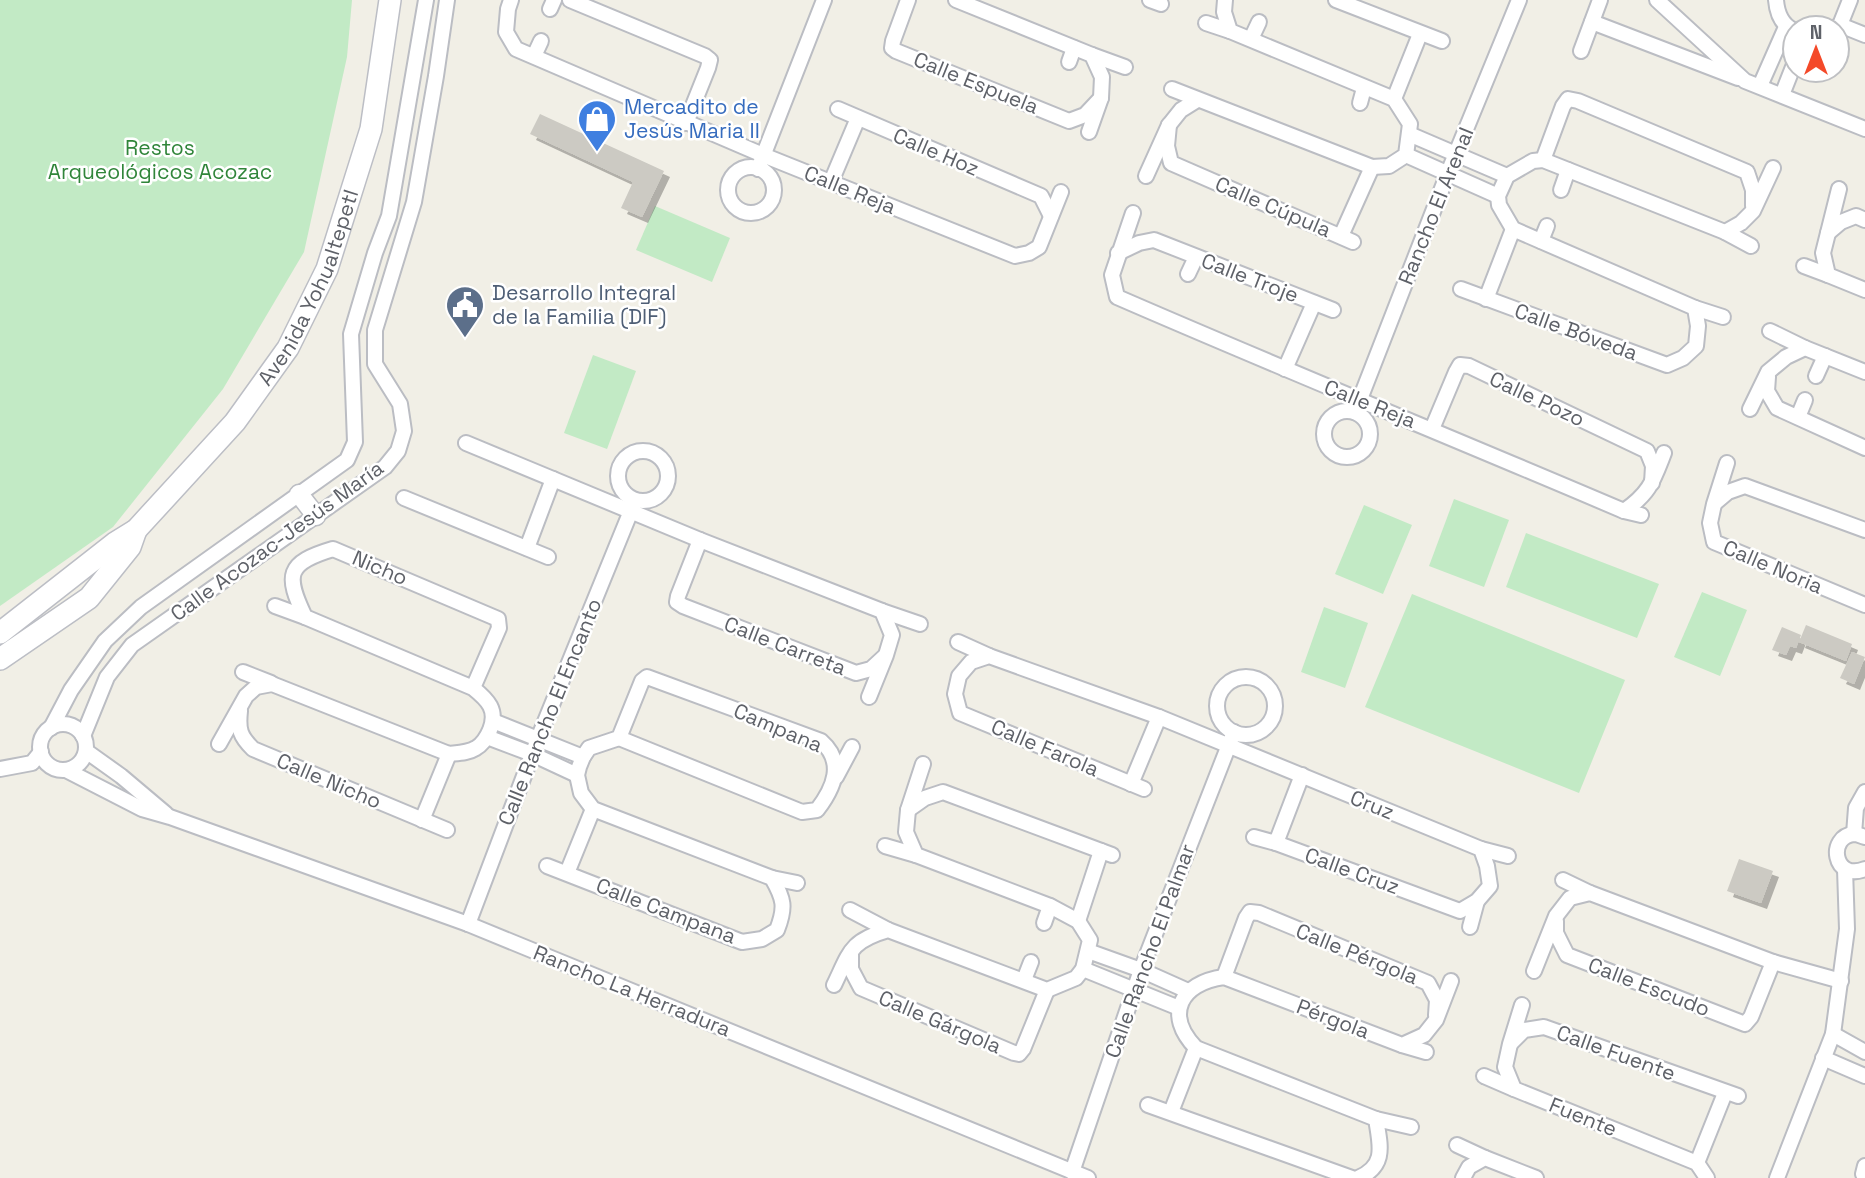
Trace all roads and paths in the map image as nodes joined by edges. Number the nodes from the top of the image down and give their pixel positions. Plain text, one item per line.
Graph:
1 (390, 0) edge
2 (426, 0) edge
3 (447, 0) edge
4 (570, 0) edge
5 (824, 0) edge
6 (908, 0) edge
7 (956, 0) edge
8 (1225, 0) edge
9 (1336, 0) edge
10 (1519, 0) edge
11 (1600, 0) edge
12 (1657, 0) edge
13 (1776, 0) edge
14 (512, 3) edge
15 (1781, 17) edge
16 (1259, 22) dead end
17 (1592, 22) junction
18 (1206, 23) dead end
19 (1230, 31) junction
20 (1420, 34) junction
21 (1251, 39) junction
22 (541, 41) dead end
23 (1442, 41) dead end
24 (1781, 47) edge
25 (1074, 48) junction
26 (1581, 51) dead end
27 (1092, 55) junction
28 (534, 56) junction
29 (1069, 62) dead end
30 (1125, 67) dead end
31 (1745, 81) junction
32 (1786, 84) edge
33 (1760, 86) junction
34 (1364, 88) junction
35 (1172, 89) dead end
36 (1782, 95) junction
37 (1101, 98) junction
38 (1394, 99) junction
39 (1197, 100) junction
40 (1360, 103) dead end
41 (838, 109) dead end
42 (858, 118) junction
43 (686, 123) junction
44 (1169, 125) junction
45 (1865, 129) edge
46 (1089, 132) dead end
47 (1407, 144) junction
48 (1456, 153) junction
49 (1543, 160) junction
50 (760, 162) junction
51 (1372, 167) junction
52 (1773, 168) dead end
53 (1568, 170) junction
54 (1448, 173) junction
55 (1146, 176) dead end
56 (1507, 176) junction
57 (831, 182) junction
58 (1839, 189) dead end
59 (1561, 190) dead end
60 (1061, 192) dead end
61 (1498, 196) junction
62 (1753, 211) junction
63 (1133, 213) dead end
64 (1051, 216) junction
65 (1865, 220) edge
66 (1547, 226) dead end
67 (1513, 229) junction
68 (1725, 232) junction
69 (1827, 234) junction
70 (1541, 241) junction
71 (1751, 246) dead end
72 (1118, 253) junction
73 (1196, 257) junction
74 (1804, 266) dead end
75 (1856, 269) dead end
76 (1188, 274) dead end
77 (1828, 275) junction
78 (1850, 284) junction
79 (1461, 289) dead end
80 (1865, 290) edge
81 (1486, 299) junction
82 (1172, 303) dead end
83 (1314, 303) junction
84 (1695, 308) junction
85 (1333, 310) dead end
86 (1723, 317) dead end
87 (1165, 318) junction
88 (1770, 331) dead end
89 (1805, 348) junction
90 (1825, 356) junction
91 (1285, 369) junction
92 (1768, 372) junction
93 (1865, 372) edge
94 (1816, 376) dead end
95 (1805, 400) dead end
96 (1357, 406) junction
97 (1750, 409) dead end
98 (1798, 417) junction
99 (1433, 429) junction
100 (466, 443) dead end
101 (1865, 448) edge
102 (1664, 453) dead end
103 (1727, 463) dead end
104 (553, 480) junction
105 (1652, 482) junction
106 (299, 494) junction
107 (404, 498) dead end
108 (1714, 504) junction
109 (633, 505) junction
110 (1624, 511) junction
111 (1641, 515) dead end
112 (316, 516) junction
113 (136, 530) junction
114 (1865, 530) edge
115 (700, 540) junction
116 (527, 548) junction
117 (1774, 549) dead end
118 (548, 557) dead end
119 (1767, 564) junction
120 (1865, 605) edge
121 (275, 606) dead end
122 (882, 611) junction
123 (305, 617) junction
124 (920, 624) dead end
125 (0, 633) edge
126 (958, 642) dead end
127 (886, 655) junction
128 (989, 656) junction
129 (0, 659) edge
130 (243, 672) dead end
131 (272, 684) junction
132 (473, 688) junction
133 (869, 696) dead end
134 (240, 706) junction
135 (1158, 717) junction
136 (51, 728) junction
137 (490, 729) junction
138 (619, 738) junction
139 (538, 739) junction
140 (1231, 739) junction
141 (85, 743) junction
142 (219, 744) dead end
143 (852, 747) dead end
144 (41, 752) junction
145 (449, 754) junction
146 (532, 754) junction
147 (923, 764) dead end
148 (580, 766) junction
149 (0, 769) edge
150 (66, 770) junction
151 (1301, 775) junction
152 (834, 781) junction
153 (1865, 792) edge
154 (593, 809) junction
155 (908, 810) junction
156 (170, 817) junction
157 (422, 820) junction
158 (446, 830) dead end
159 (1859, 836) edge
160 (1254, 837) dead end
161 (1276, 843) junction
162 (886, 846) dead end
163 (1481, 849) junction
164 (916, 855) junction
165 (1508, 856) dead end
166 (547, 866) dead end
167 (1845, 869) junction
168 (1865, 869) edge
169 (567, 873) junction
170 (772, 878) junction
171 (1563, 880) dead end
172 (797, 883) dead end
173 (1590, 893) junction
174 (1477, 901) junction
175 (1050, 906) junction
176 (850, 910) dead end
177 (1556, 916) junction
178 (1078, 921) junction
179 (468, 923) junction
180 (1044, 923) dead end
181 (1470, 926) dead end
182 (888, 930) junction
183 (852, 948) junction
184 (1085, 960) junction
185 (1031, 962) dead end
186 (1773, 962) junction
187 (1140, 970) junction
188 (1534, 971) dead end
189 (1224, 977) junction
190 (1024, 980) junction
191 (1451, 981) dead end
192 (1841, 981) junction
193 (834, 985) dead end
194 (1134, 989) junction
195 (1047, 990) junction
196 (1183, 999) junction
197 (1522, 1005) dead end
198 (1436, 1020) junction
199 (1833, 1034) junction
200 (1510, 1044) junction
201 (1402, 1045) junction
202 (1196, 1048) junction
203 (1426, 1052) dead end
204 (1865, 1052) edge
205 (1823, 1058) junction
206 (1484, 1076) dead end
207 (1865, 1076) edge
208 (1514, 1089) junction
209 (1148, 1105) dead end
210 (1171, 1112) junction
211 (1376, 1119) junction
212 (1411, 1127) dead end
213 (1457, 1145) dead end
214 (1485, 1158) junction
215 (1697, 1163) junction
216 (1865, 1166) edge
217 (1072, 1172) junction
218 (1365, 1176) edge
219 (1865, 1177) edge
220 (1088, 1178) edge
221 (1352, 1178) edge
222 (1462, 1178) edge
223 (1536, 1178) edge
224 (1707, 1178) edge
225 (1777, 1178) edge

1 - 113 main road, Avenida Yohualtepetl
2 - 106 street, Calle Acozac-Jesús María
3 - 112 street, Calle Acozac-Jesús María
4 - 43 street
5 - 50 street
6 - 37 street, Calle Espuela
7 - 25 street
8 - 19 street
9 - 20 street
10 - 48 street, Rancho El Arenal
11 - 17 street
12 - 31 street
13 - 15 street
14 - 28 street, Calle Reja
16 - 21 street
17 - 26 street
17 - 31 street
18 - 19 street
19 - 21 street
20 - 23 street
20 - 38 street
21 - 34 street
22 - 28 street
24 - 33 street
25 - 27 street
25 - 29 street
27 - 30 street
27 - 37 street
28 - 43 street, Calle Reja
31 - 33 street
32 - 36 street
33 - 36 street
34 - 38 street
34 - 40 street
35 - 39 street
36 - 45 street
37 - 46 street
38 - 47 street
39 - 44 street
39 - 51 street
41 - 42 street, Calle Hoz
42 - 57 street
42 - 64 street, Calle Hoz
43 - 50 street, Calle Reja
44 - 51 street, Calle Cúpula
44 - 55 street
47 - 48 street
47 - 51 street
47 - 54 street
48 - 54 street, Rancho El Arenal
48 - 56 street
49 - 53 street
49 - 56 street
49 - 62 street
50 - 57 street, Calle Reja
52 - 62 street
53 - 59 street
53 - 68 street
54 - 61 street
54 - 96 street, Rancho El Arenal
56 - 61 street
57 - 64 street, Calle Reja
58 - 69 street
60 - 64 street
61 - 67 street
62 - 68 street
63 - 72 street
65 - 69 street
66 - 70 street
67 - 70 street
67 - 81 street
68 - 71 street
69 - 77 street
70 - 84 street
72 - 73 street, Calle Troje
72 - 87 street, Calle Reja
73 - 76 street
73 - 83 street, Calle Troje
74 - 77 street
75 - 78 street
77 - 78 street
78 - 80 street
79 - 81 street
81 - 84 street, Calle Bóveda
82 - 87 street
83 - 85 street
83 - 91 street, Calle Troje
84 - 86 street
87 - 91 street, Calle Reja
88 - 89 street
89 - 90 street
89 - 92 street
90 - 93 street
90 - 94 street
91 - 96 street, Calle Reja
92 - 97 street
92 - 98 street
95 - 98 street
96 - 99 street, Calle Reja
98 - 101 street
99 - 105 street, Calle Pozo
99 - 110 street, Calle Reja
100 - 104 street
102 - 105 street
103 - 108 street
104 - 109 street
104 - 116 street
105 - 110 street
106 - 112 street
106 - 136 street, Calle Acozac-Jesús María
107 - 116 street
108 - 114 street
108 - 119 street, Calle Noria
109 - 115 street
109 - 139 street, Calle Rancho El Encanto
110 - 111 street
112 - 141 street, Calle Acozac-Jesús María
113 - 125 main road, Avenida Yohualtepetl
113 - 129 main road, Avenida Yohualtepetl
115 - 122 street
115 - 127 street, Calle Carreta
116 - 118 street
117 - 119 street
119 - 120 street, Calle Noria
121 - 123 street
122 - 124 street
122 - 127 street
123 - 132 street
123 - 132 street, Nicho
126 - 128 street
127 - 133 street
128 - 135 street
128 - 135 street, Calle Farola
130 - 131 street
131 - 134 street
131 - 145 street
132 - 137 street
134 - 142 street
134 - 157 street, Calle Nicho
135 - 140 street
136 - 141 street
136 - 144 street
137 - 139 street
137 - 145 street
137 - 146 street
138 - 148 street
138 - 152 street, Campana
138 - 152 street, Campana
139 - 146 street, Calle Rancho El Encanto
139 - 148 street
140 - 140 street
140 - 151 street, Cruz
140 - 187 street, Calle Rancho El Palmar
141 - 150 street
141 - 156 street, Rancho La Herradura
143 - 152 street
144 - 149 street
144 - 150 street
145 - 157 street
146 - 148 street
146 - 179 street, Calle Rancho El Encanto
147 - 155 street
148 - 154 street
150 - 156 street, Rancho La Herradura
151 - 161 street
151 - 163 street, Cruz
153 - 159 street
154 - 169 street
154 - 170 street
155 - 164 street
155 - 178 street
156 - 179 street, Rancho La Herradura
157 - 158 street, Calle Nicho
159 - 167 street
160 - 161 street
161 - 174 street, Calle Cruz
162 - 164 street
163 - 165 street
163 - 174 street
164 - 175 street
166 - 169 street
167 - 168 street
167 - 192 street
169 - 170 street, Calle Campana
170 - 172 street
171 - 173 street
173 - 177 street
173 - 186 street
174 - 181 street
175 - 178 street
175 - 180 street
176 - 182 street
177 - 186 street, Calle Escudo
177 - 188 street
178 - 184 street
179 - 217 street, Rancho La Herradura
182 - 183 street
182 - 190 street
183 - 193 street
183 - 195 street, Calle Gárgola
184 - 187 street
184 - 194 street
184 - 195 street
185 - 190 street
186 - 192 street
187 - 194 street, Calle Rancho El Palmar
187 - 196 street
189 - 196 street
189 - 198 street, Calle Pérgola
189 - 201 street, Pérgola
190 - 195 street
191 - 198 street
192 - 199 street
194 - 196 street
194 - 217 street, Calle Rancho El Palmar
196 - 202 street
197 - 200 street
198 - 201 street
199 - 204 street
199 - 205 street
200 - 208 street
200 - 215 street, Calle Fuente
201 - 203 street
202 - 210 street
202 - 211 street
205 - 207 street
205 - 225 street
206 - 208 street
208 - 215 street, Fuente
209 - 210 street
210 - 221 street
211 - 212 street
211 - 218 street
213 - 214 street
214 - 222 street
214 - 223 street
215 - 224 street
216 - 219 street
217 - 220 street, Rancho La Herradura

